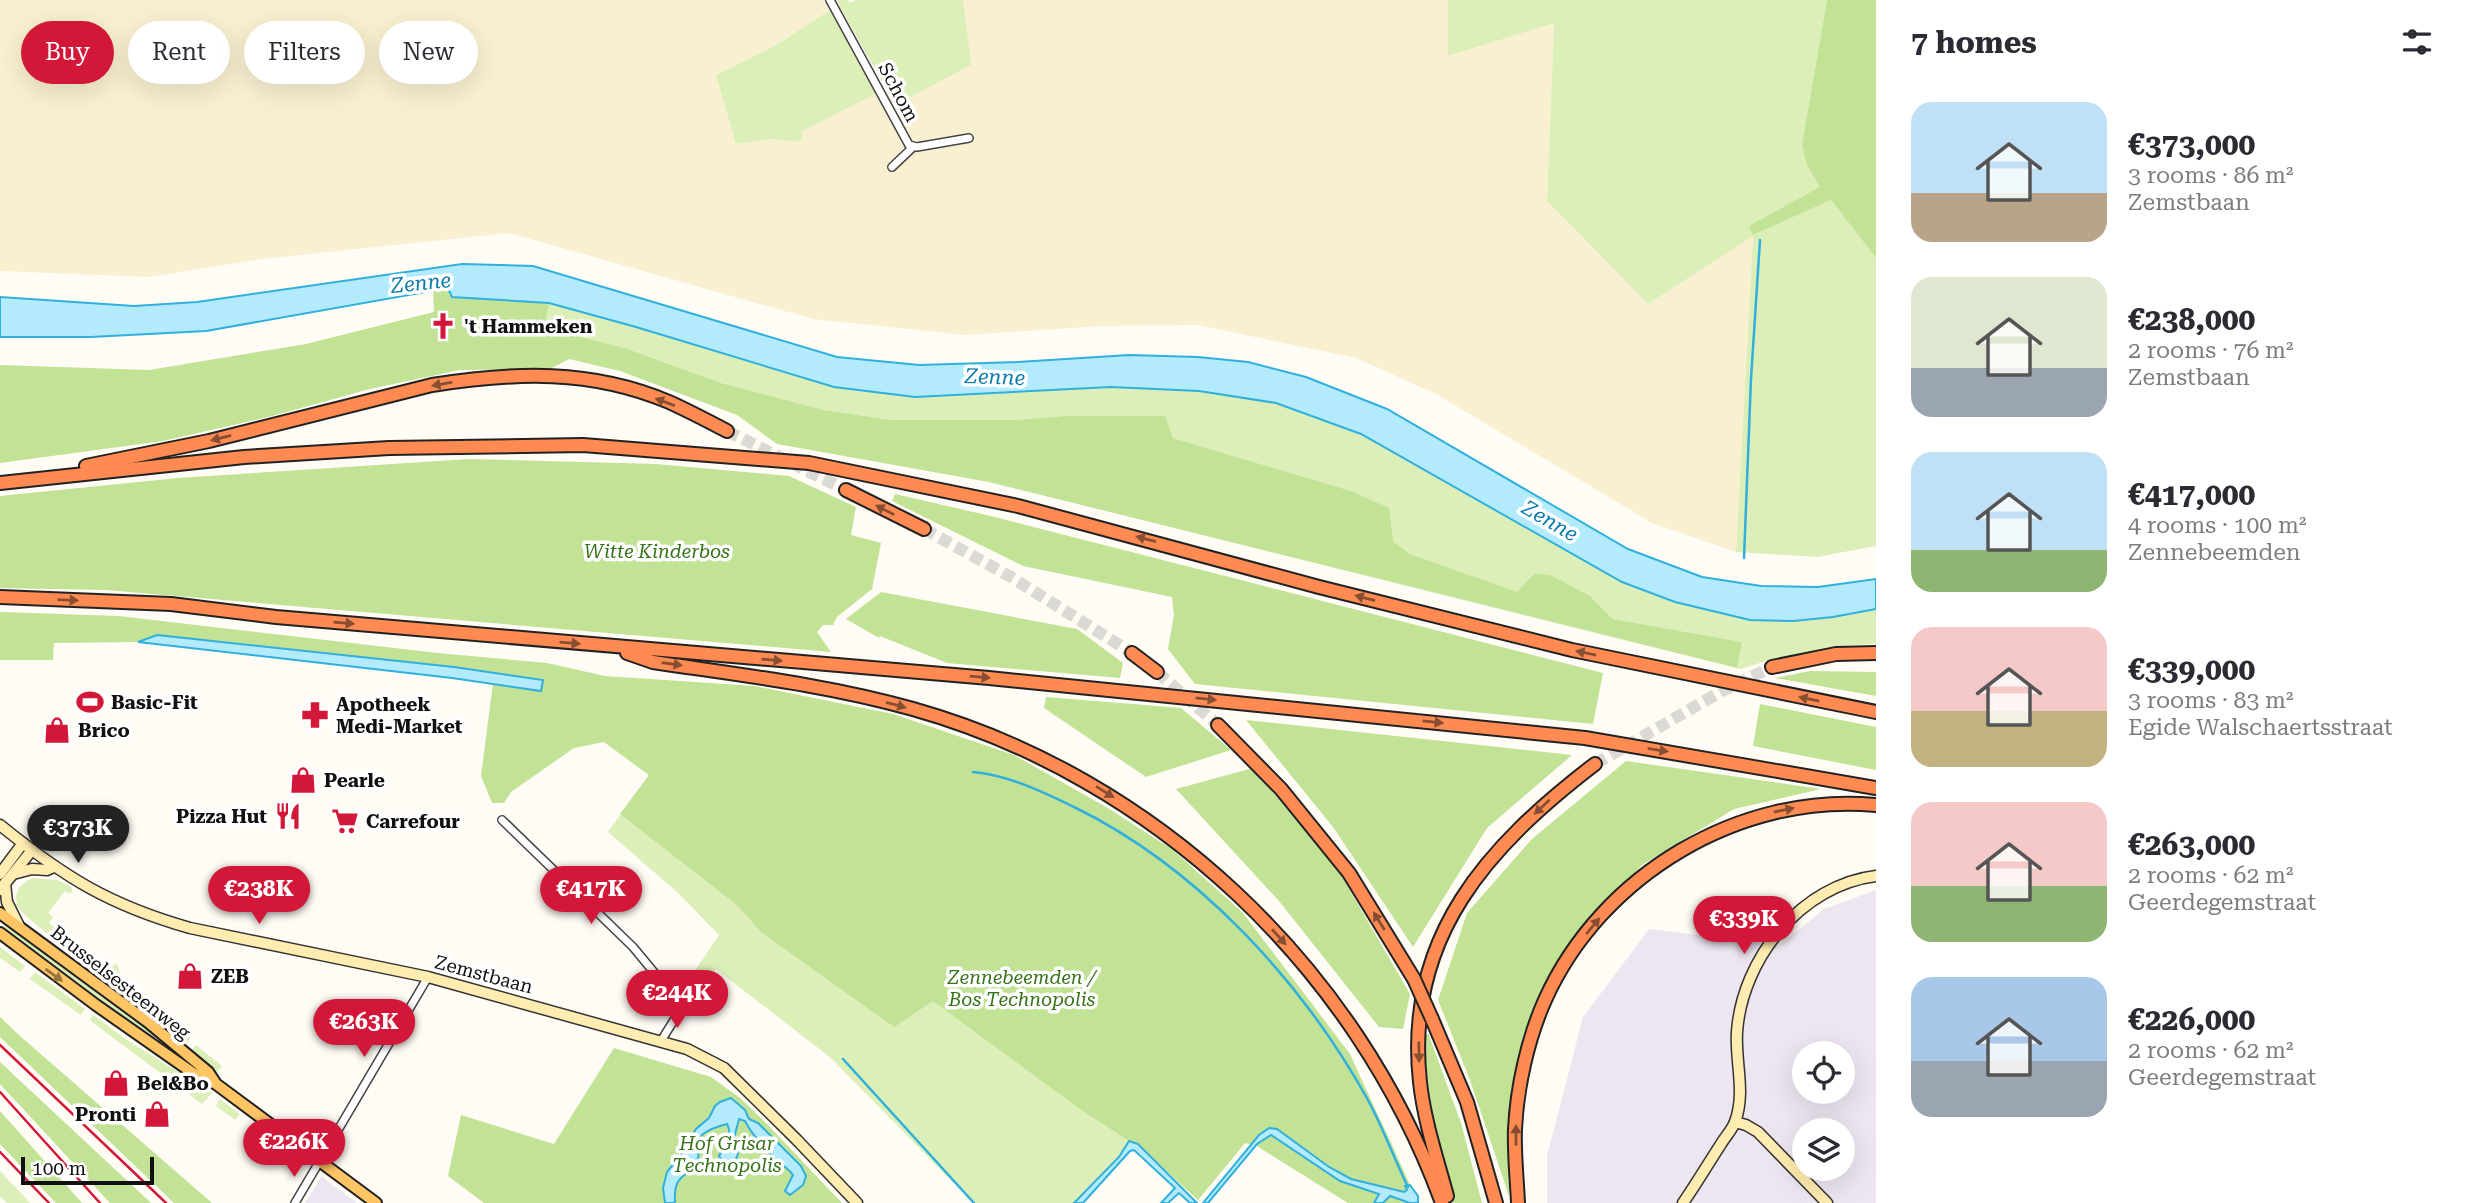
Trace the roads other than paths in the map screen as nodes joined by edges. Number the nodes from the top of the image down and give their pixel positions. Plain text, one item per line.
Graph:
1 (830, 0) edge
2 (969, 138) dead end
3 (912, 148) junction
4 (892, 167) dead end
5 (727, 431) tunnel mouth
6 (6, 482) edge
7 (846, 490) tunnel mouth
8 (923, 529) tunnel mouth
9 (0, 597) edge
10 (607, 646) junction
11 (1132, 653) tunnel mouth
12 (1876, 653) edge
13 (1772, 667) tunnel mouth
14 (1157, 672) tunnel mouth
15 (1876, 712) edge
16 (1218, 725) tunnel mouth
17 (1595, 764) tunnel mouth
18 (1876, 788) edge
19 (1876, 804) edge
20 (502, 820) dead end
21 (3, 827) edge
22 (28, 847) junction
23 (5, 864) edge
24 (54, 867) junction
25 (1876, 876) edge
26 (4, 880) edge
27 (0, 913) edge
28 (19, 926) junction
29 (0, 933) edge
30 (428, 977) junction
31 (661, 1041) junction
32 (216, 1084) junction
33 (1735, 1122) junction
34 (320, 1162) junction
35 (295, 1203) edge
36 (376, 1203) edge
37 (857, 1203) edge
38 (1442, 1203) edge
39 (1448, 1203) edge
40 (1496, 1203) edge
41 (1518, 1203) edge
42 (1683, 1203) edge
43 (1827, 1203) edge

1 - 3 street, Schom
2 - 3 street, Schom
3 - 4 street
5 -> 6 highway
15 -> 6 highway
8 -> 7 highway
9 -> 10 highway
10 -> 18 highway
10 -> 38 highway
11 - 14 highway
12 - 13 highway
40 -> 16 highway, bridge
17 -> 39 highway
41 -> 19 highway
20 - 31 street
21 - 22 street, Zemstbaan
22 - 23 street
22 - 24 street, Zemstbaan
22 - 26 street
23 - 26 street
24 - 26 street
24 - 30 street, Zemstbaan
25 - 33 street
26 - 28 street
27 - 28 main road, Brusselsesteenweg
28 - 32 main road, Brusselsesteenweg
29 -> 32 main road, Brusselsesteenweg
30 - 31 street, Zemstbaan
30 - 34 street
31 - 37 street, Zemstbaan
32 - 34 main road, Brusselsesteenweg
33 - 42 street
33 - 43 street
34 - 35 street
34 - 36 main road, Brusselsesteenweg

